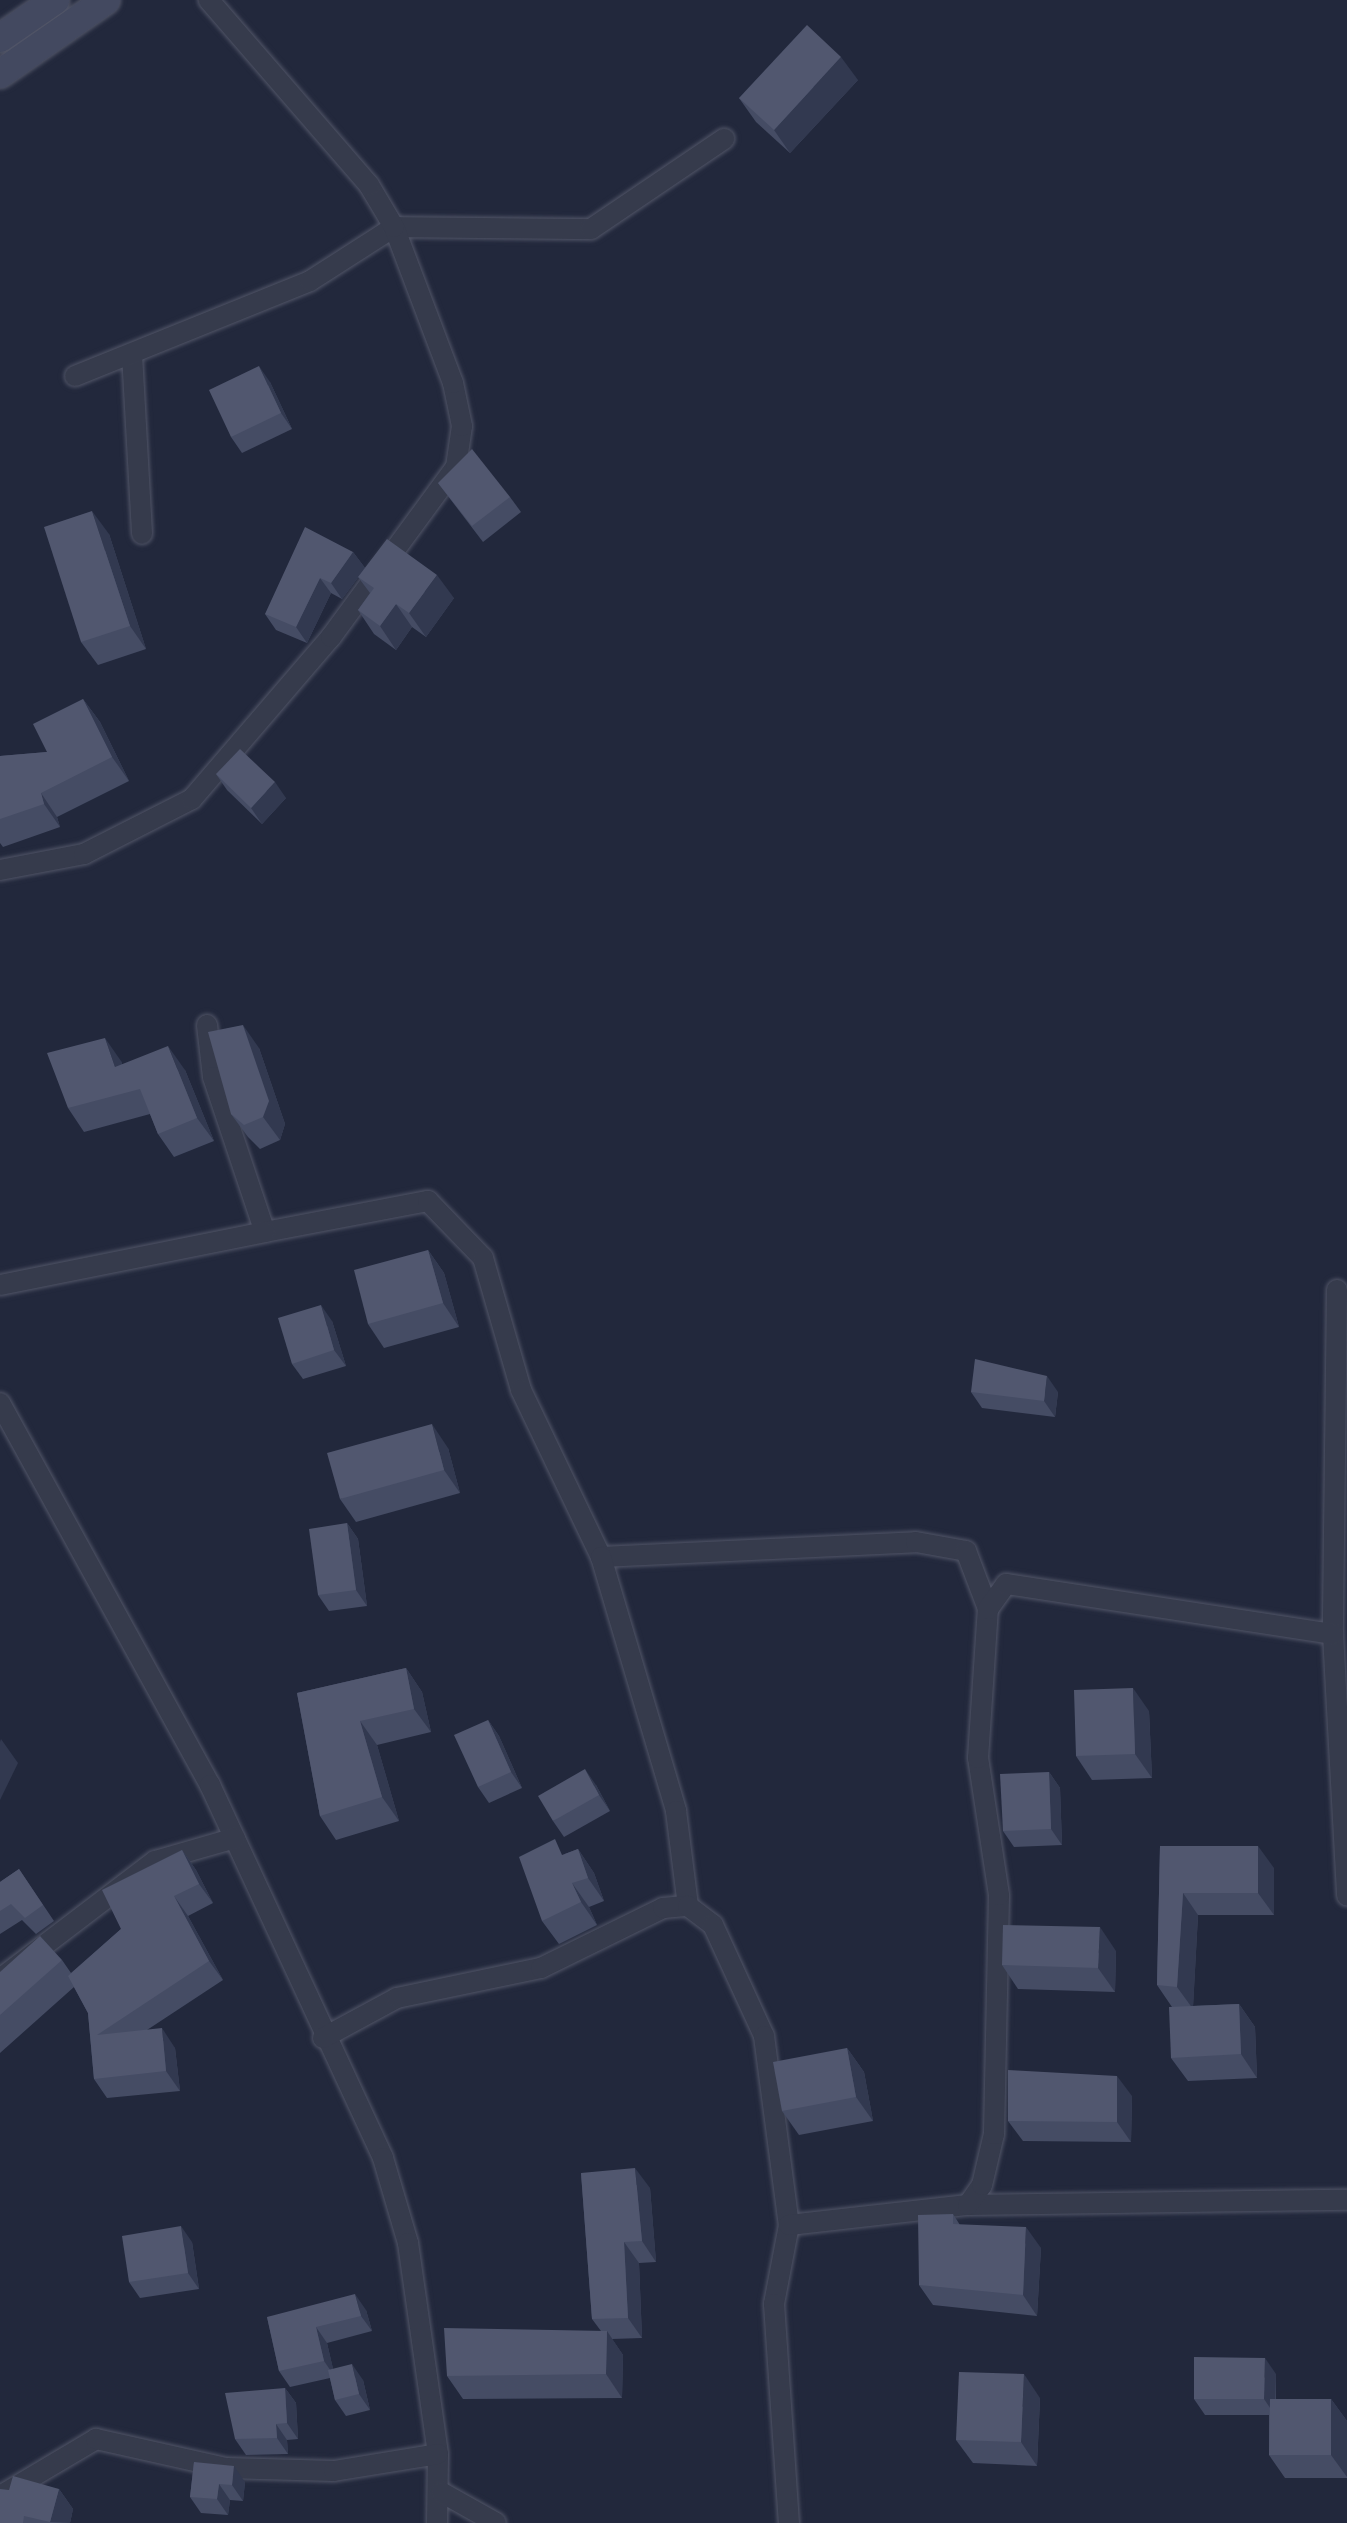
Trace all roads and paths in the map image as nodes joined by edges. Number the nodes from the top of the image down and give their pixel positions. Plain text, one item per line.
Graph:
1 (55, 0) edge
2 (106, 0) edge
3 (209, 0) edge
4 (0, 38) edge
5 (0, 74) edge
6 (724, 139) dead end
7 (394, 228) junction
8 (132, 354) junction
9 (74, 376) dead end
10 (142, 534) dead end
11 (0, 870) edge
12 (207, 1025) dead end
13 (265, 1232) junction
14 (0, 1285) edge
15 (1337, 1290) dead end
16 (0, 1403) edge
17 (600, 1556) junction
18 (988, 1609) junction
19 (1333, 1634) junction
20 (235, 1838) junction
21 (1347, 1896) edge
22 (688, 1906) junction
23 (0, 1979) edge
24 (322, 2038) junction
25 (1347, 2200) edge
26 (968, 2205) junction
27 (789, 2225) junction
28 (438, 2454) junction
29 (441, 2492) junction
30 (0, 2496) edge
31 (437, 2523) edge
32 (496, 2523) edge
33 (790, 2523) edge

1 - 4 main road
2 - 5 main road
3 - 7 street
6 - 7 street
7 - 8 street
7 - 11 street
8 - 9 street
8 - 10 street
12 - 13 street
13 - 14 street
13 - 17 street
15 - 19 street
16 - 20 street
17 - 18 street
17 - 22 street
18 - 19 street
18 - 26 street
19 - 21 street
20 - 23 street
20 - 24 street
22 - 24 street
22 - 27 street
24 - 28 street
25 - 26 street
26 - 27 street
27 - 33 street
28 - 29 street
28 - 30 street
29 - 31 street
29 - 32 street

